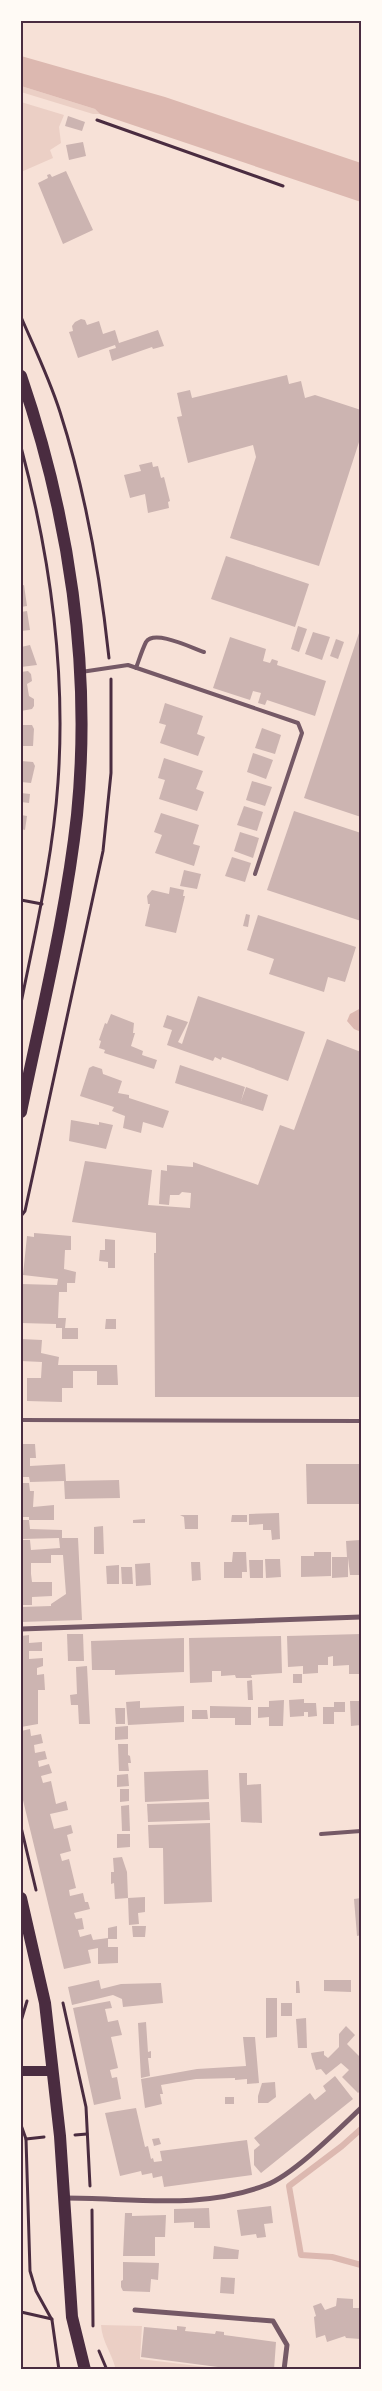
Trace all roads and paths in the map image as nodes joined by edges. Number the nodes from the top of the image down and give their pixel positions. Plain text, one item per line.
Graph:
1 (97, 120) dead end
2 (283, 186) dead end
3 (21, 376) edge
4 (21, 447) edge
5 (204, 652) dead end
6 (136, 668) junction
7 (81, 672) junction
8 (255, 874) dead end
9 (21, 900) edge
10 (42, 904) junction
11 (21, 1002) edge
12 (21, 1112) edge
13 (21, 1420) edge
14 (361, 1421) edge
15 (361, 1617) edge
16 (21, 1628) edge
17 (361, 1831) edge
18 (321, 1834) dead end
19 (21, 1898) edge
20 (25, 1993) dead end
21 (21, 2021) edge
22 (21, 2071) edge
23 (53, 2071) junction
24 (361, 2108) edge
25 (21, 2125) edge
26 (87, 2134) dead end
27 (65, 2198) junction
28 (91, 2198) junction
29 (135, 2310) dead end
30 (21, 2312) edge
31 (52, 2320) junction
32 (93, 2332) dead end
33 (97, 2348) dead end
34 (59, 2370) edge
35 (85, 2370) edge
36 (106, 2370) edge
37 (284, 2370) edge

1 - 2 path
3 - 7 main road
4 - 10 path
5 - 6 lane
6 - 7 lane
6 - 8 lane
7 - 12 main road
9 - 10 path
10 - 11 path
13 - 14 lane
15 - 16 street
17 - 18 lane
19 - 23 main road
20 - 21 path
22 - 23 main road
23 - 27 main road
24 - 28 street
25 - 31 path
26 - 28 path
27 - 28 street
27 - 35 main road
28 - 32 path
29 - 37 street
30 - 31 path
31 - 34 path
33 - 36 path

